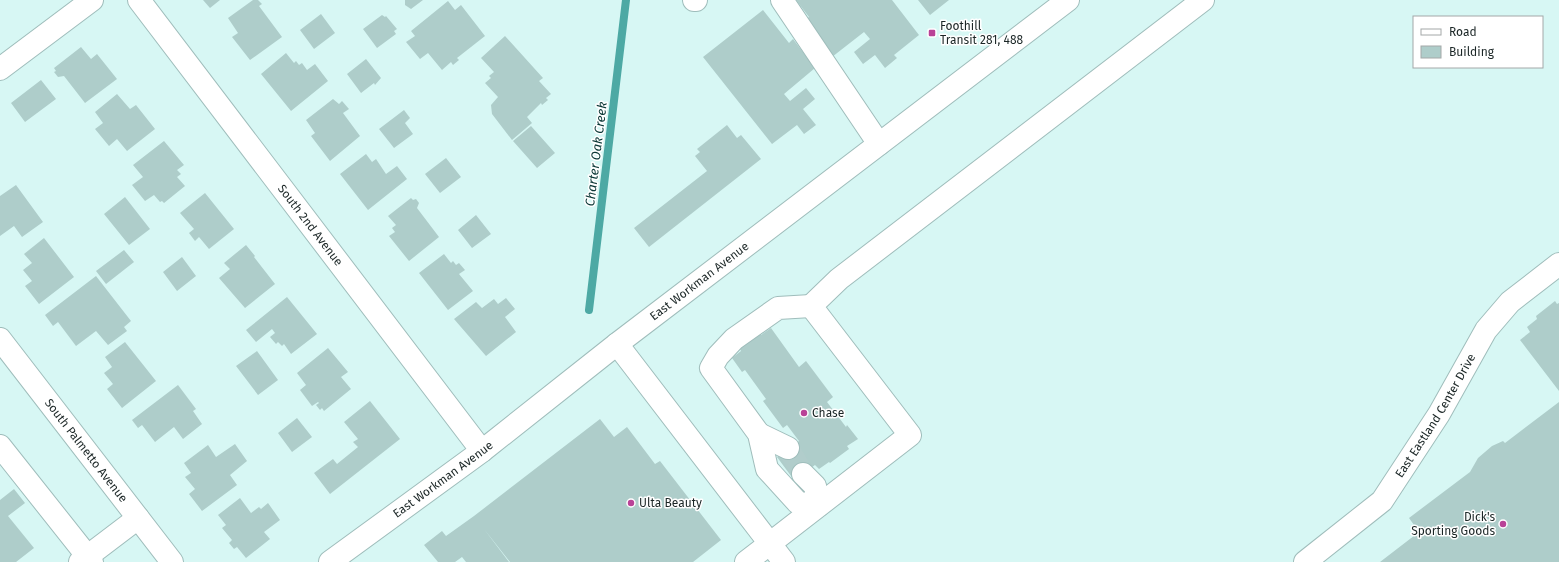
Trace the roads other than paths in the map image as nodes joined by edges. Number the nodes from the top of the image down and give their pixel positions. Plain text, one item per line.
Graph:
1 (92, 0) edge
2 (139, 0) edge
3 (782, 0) edge
4 (1068, 0) edge
5 (1203, 0) edge
6 (0, 69) edge
7 (879, 144) junction
8 (1559, 264) edge
9 (811, 306) junction
10 (0, 338) edge
11 (617, 344) junction
12 (759, 434) junction
13 (0, 446) edge
14 (788, 448) tunnel mouth
15 (482, 451) junction
16 (803, 474) tunnel mouth
17 (819, 505) junction
18 (138, 518) junction
19 (770, 544) junction
20 (86, 560) edge
21 (172, 562) edge
22 (330, 562) edge
23 (746, 562) edge
24 (784, 562) edge
25 (1305, 562) edge

1 - 6 street
2 - 15 street, South 2nd Avenue
3 - 7 street
4 - 7 street, East Workman Avenue
5 - 9 street
7 - 11 street, East Workman Avenue
8 - 25 street, East Eastland Center Drive
9 - 12 street
9 - 17 street
10 - 18 street, South Palmetto Avenue
11 - 15 street, East Workman Avenue
11 - 19 street
12 - 14 street
12 - 17 street
13 - 20 street
15 - 22 street, East Workman Avenue
16 - 17 street
17 - 19 street
18 - 20 street
18 - 21 street, South Palmetto Avenue
19 - 23 street
19 - 24 street

